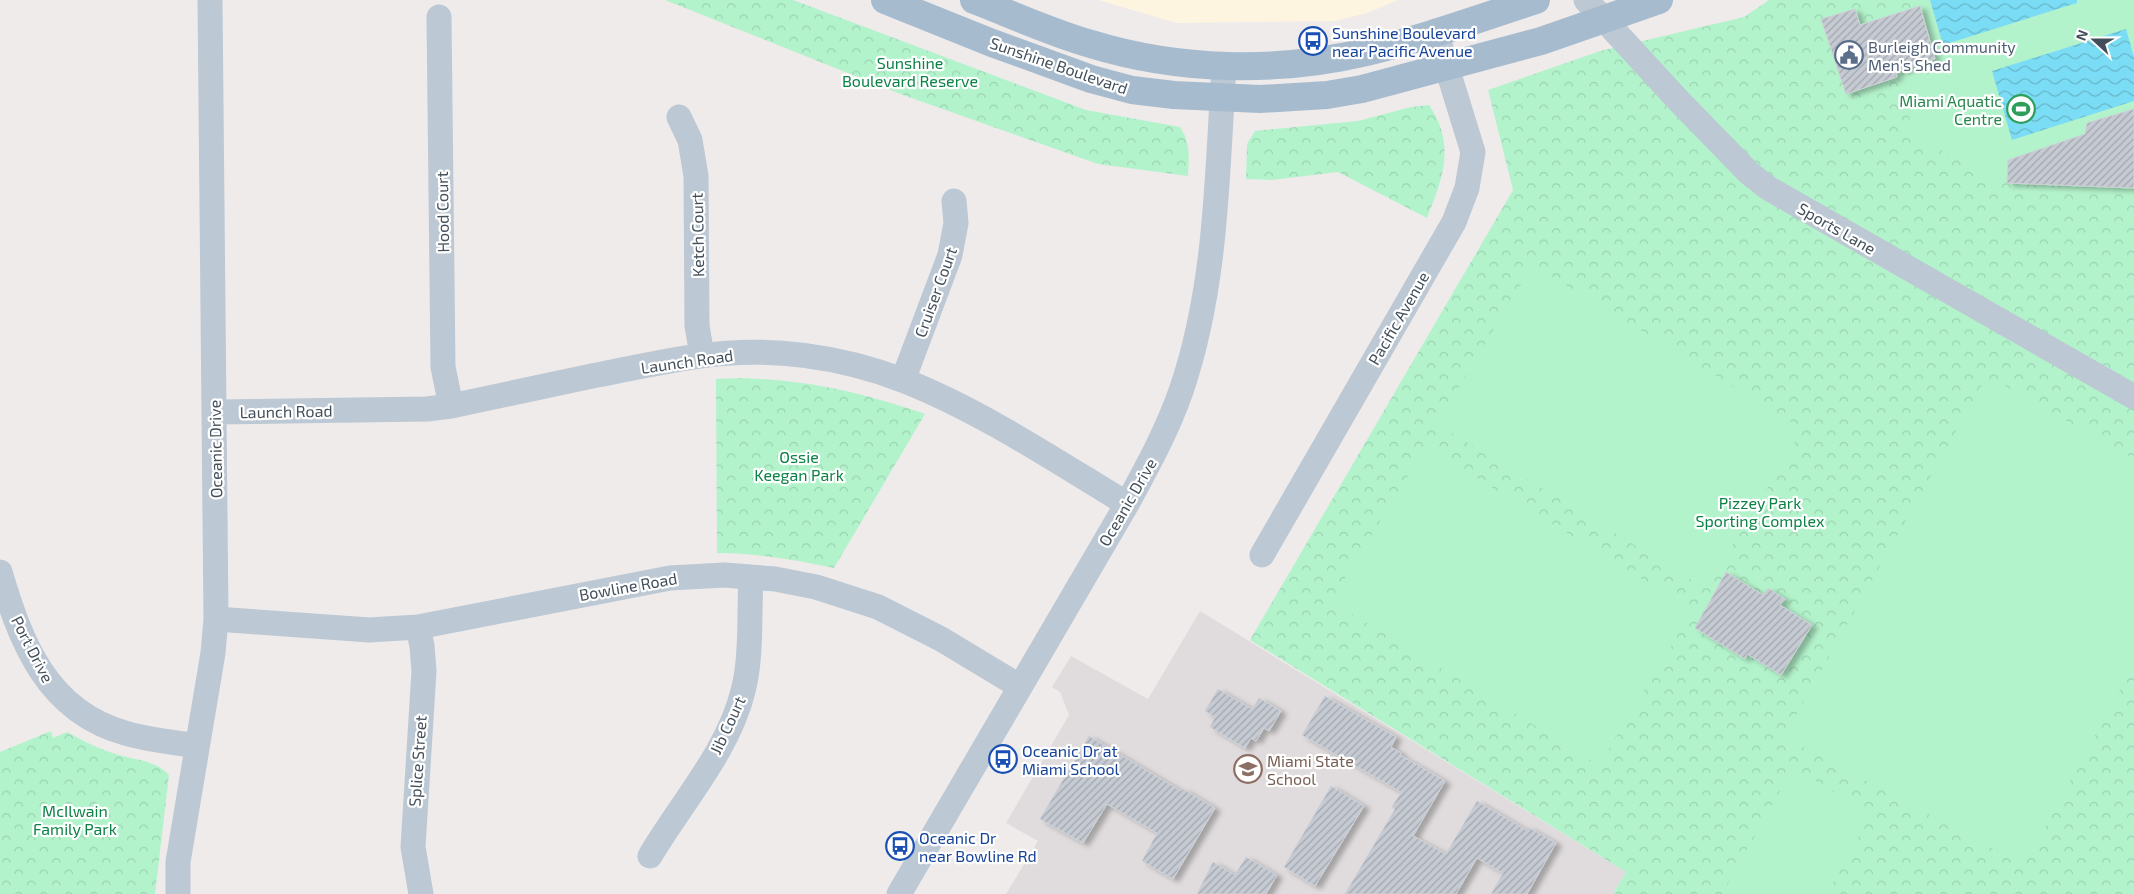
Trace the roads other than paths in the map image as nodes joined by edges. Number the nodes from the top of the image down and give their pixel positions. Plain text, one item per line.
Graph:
1 (210, 0) edge
2 (885, 0) edge
3 (974, 0) edge
4 (1536, 0) edge
5 (1659, 0) edge
6 (1005, 6) edge
7 (1594, 10) edge
8 (439, 17) dead end
9 (1436, 32) junction
10 (992, 43) junction
11 (1224, 65) junction
12 (1447, 67) junction
13 (1222, 98) junction
14 (679, 117) dead end
15 (954, 201) dead end
16 (702, 355) junction
17 (903, 380) junction
18 (2134, 397) edge
19 (452, 406) junction
20 (215, 412) junction
21 (1127, 504) junction
22 (1262, 554) dead end
23 (0, 572) edge
24 (751, 577) junction
25 (216, 619) junction
26 (418, 628) junction
27 (1019, 686) junction
28 (197, 746) junction
29 (650, 856) dead end
30 (178, 894) edge
31 (421, 894) edge
32 (899, 894) edge

1 - 20 street, Oceanic Drive
2 - 10 main road, Sunshine Boulevard
3 - 6 main road, Sunshine Boulevard
4 - 9 main road
5 - 7 main road
6 - 10 street
6 - 11 main road, Sunshine Boulevard
7 - 12 main road
7 - 18 street, Sports Lane
8 - 19 street, Hood Court
9 - 11 main road, Sunshine Boulevard
9 - 12 street, Pacific Avenue
10 - 13 main road, Sunshine Boulevard
11 - 13 street, Oceanic Drive
12 - 13 main road, Sunshine Boulevard
12 - 22 street, Pacific Avenue
13 - 21 street, Oceanic Drive
14 - 16 street, Ketch Court
15 - 17 street, Cruiser Court
16 - 17 street, Launch Road
16 - 19 street, Launch Road
17 - 21 street, Launch Road
19 - 20 street, Launch Road
20 - 25 street, Oceanic Drive
21 - 27 street, Oceanic Drive
23 - 28 street, Port Drive
24 - 26 street, Bowline Road
24 - 27 street, Bowline Road
24 - 29 street, Jib Court
25 - 26 street, Bowline Road
25 - 28 street, Oceanic Drive
26 - 31 street, Splice Street
27 - 32 street, Oceanic Drive
28 - 30 street, Oceanic Drive

